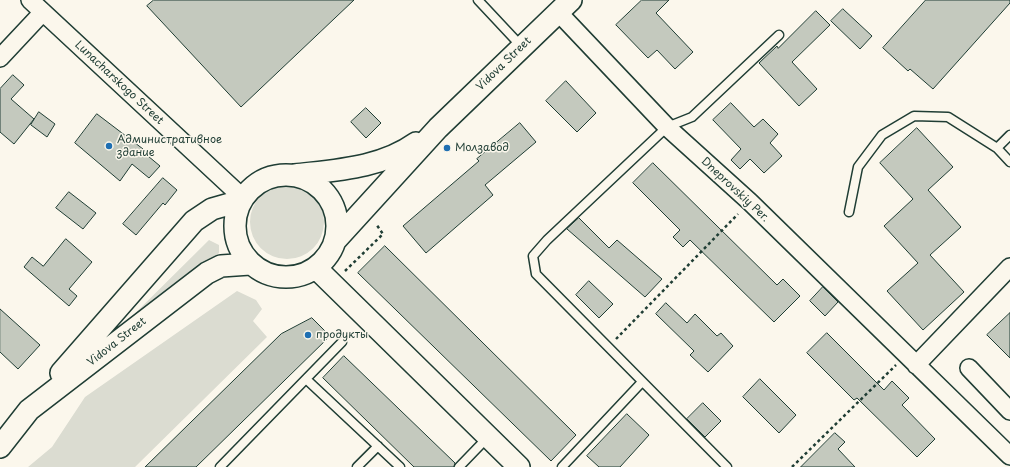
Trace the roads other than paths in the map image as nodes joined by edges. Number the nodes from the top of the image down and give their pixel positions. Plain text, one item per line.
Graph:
1 (30, 0) edge
2 (478, 0) edge
3 (564, 6) edge
4 (43, 12) junction
5 (779, 35) dead end
6 (522, 47) junction
7 (0, 58) edge
8 (667, 127) junction
9 (438, 128) junction
10 (1010, 135) edge
11 (997, 148) junction
12 (1010, 162) edge
13 (292, 175) junction
14 (242, 199) junction
15 (849, 212) dead end
16 (335, 241) junction
17 (250, 264) junction
18 (1010, 267) edge
19 (316, 268) junction
20 (342, 342) dead end
21 (911, 360) junction
22 (969, 368) dead end
23 (306, 379) junction
24 (642, 382) junction
25 (29, 410) junction
26 (1010, 411) edge
27 (488, 436) junction
28 (378, 446) junction
29 (0, 447) edge
30 (1010, 456) edge
31 (220, 467) edge
32 (357, 467) edge
33 (400, 467) edge
34 (459, 467) edge
35 (519, 467) edge
36 (562, 467) edge
37 (727, 467) edge

1 - 4 street, Lunacharskogo Street
2 - 6 lane
3 - 6 street, Vidova Street
3 - 8 street, Dneprovskiy Per.
4 - 7 street
4 - 14 street, Lunacharskogo Street
5 - 8 lane
6 - 9 street, Vidova Street
8 - 21 street, Dneprovskiy Per.
8 - 24 lane
9 - 13 street
9 - 16 street
10 - 11 lane
11 - 12 lane
11 - 15 lane
13 - 14 street
13 - 16 street
14 - 17 street
14 - 25 street
16 - 19 street
17 - 19 street
17 - 25 street, Vidova Street
18 - 21 street
19 - 27 street
20 - 23 lane
21 - 30 street, Dneprovskiy Per.
22 - 26 street
23 - 28 lane
23 - 31 lane
24 - 36 lane
24 - 37 lane
25 - 29 street, Vidova Street
27 - 34 lane
27 - 35 street
28 - 32 lane
28 - 33 lane

